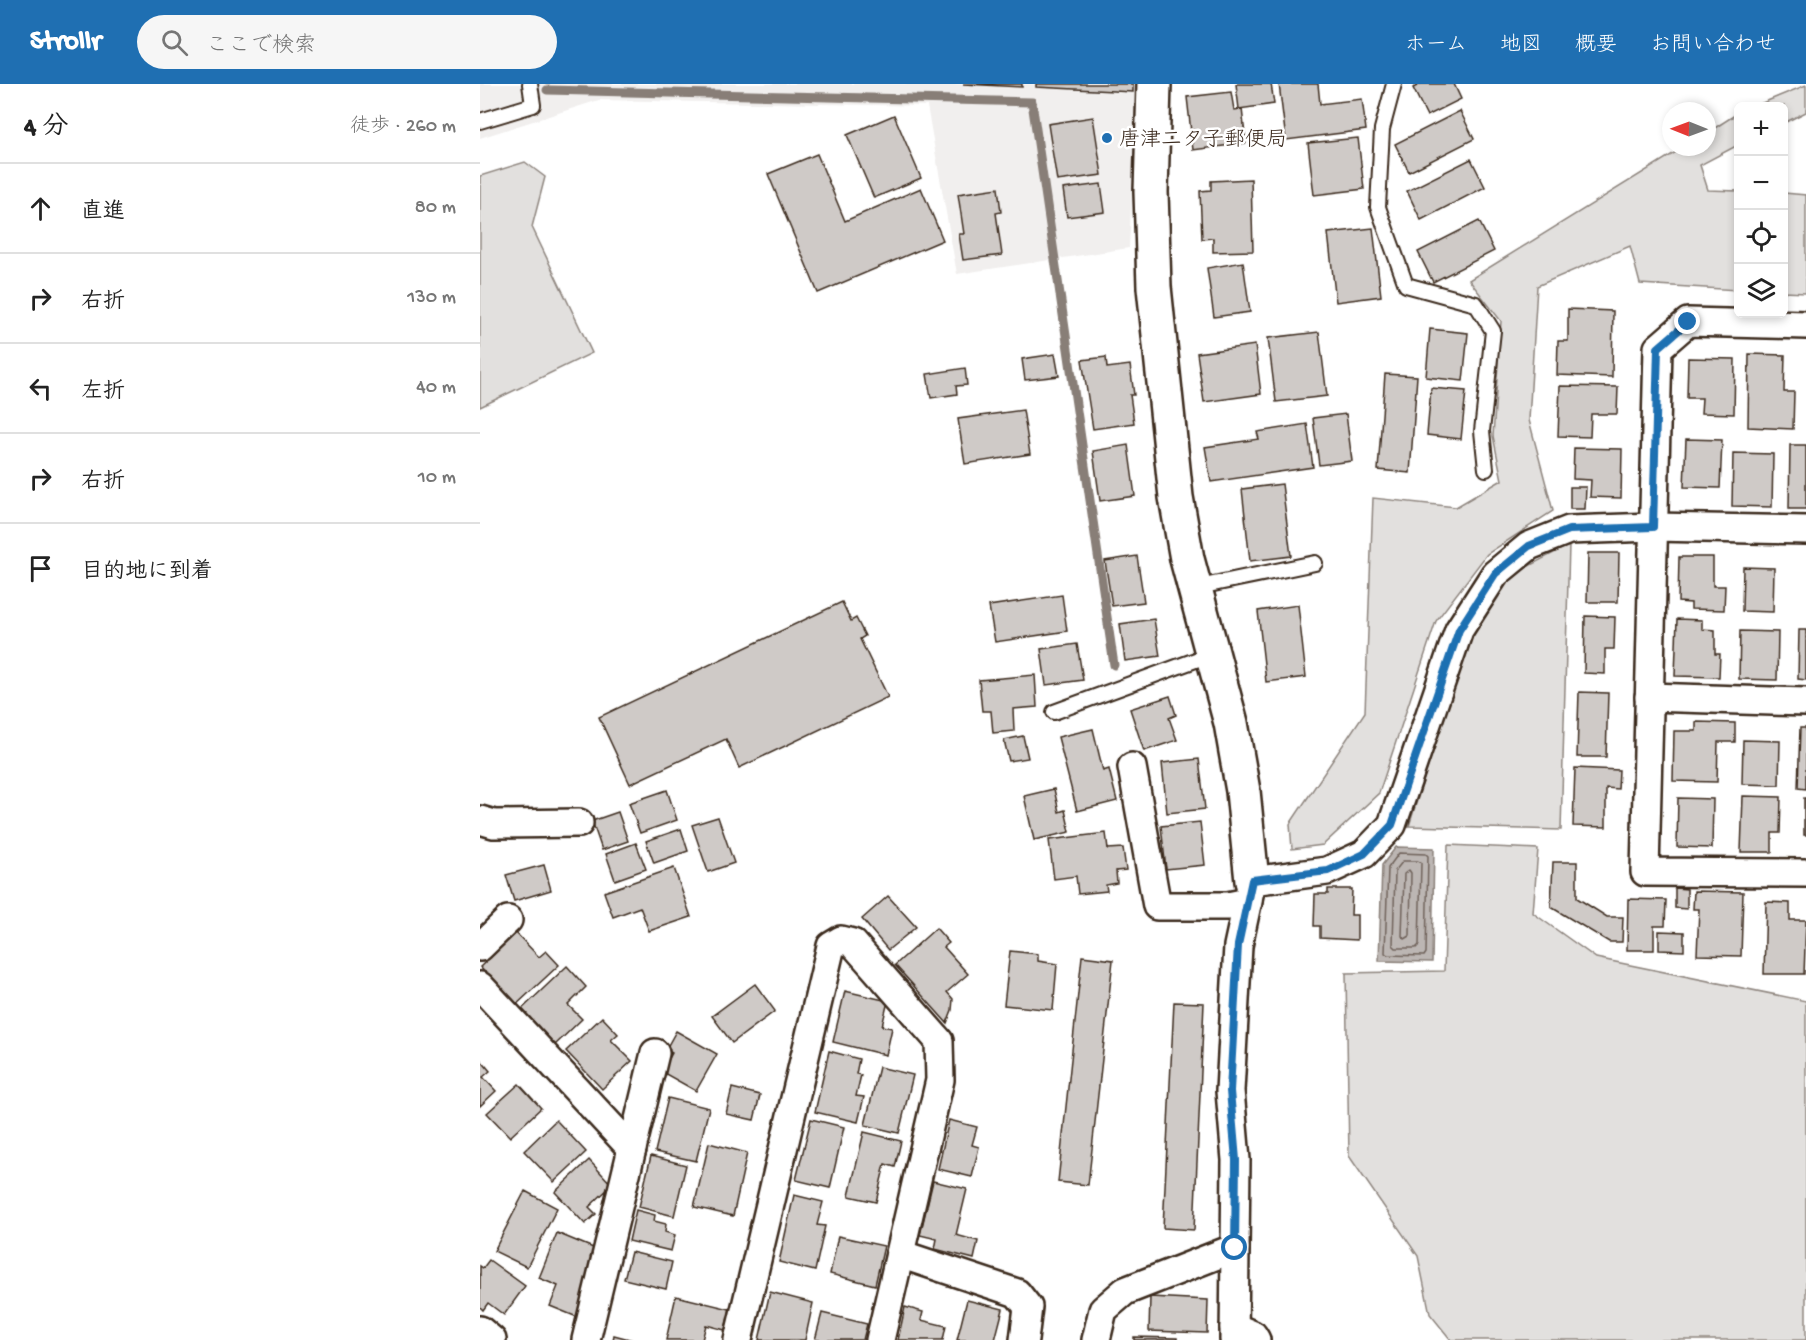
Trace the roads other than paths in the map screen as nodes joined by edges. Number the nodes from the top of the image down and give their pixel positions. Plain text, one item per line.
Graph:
1 (530, 84) edge
2 (1154, 84) edge
3 (1394, 84) edge
4 (480, 121) edge
5 (1806, 325) edge
6 (1486, 469) dead end
7 (1653, 527) junction
8 (1806, 530) edge
9 (1315, 563) dead end
10 (1194, 588) junction
11 (1212, 654) junction
12 (1649, 697) junction
13 (1806, 702) edge
14 (1054, 712) dead end
15 (1132, 766) dead end
16 (480, 820) edge
17 (579, 824) dead end
18 (1806, 873) edge
19 (1250, 891) junction
20 (508, 920) dead end
21 (480, 947) edge
22 (480, 986) edge
23 (655, 1053) dead end
24 (632, 1149) junction
25 (1235, 1248) junction
26 (900, 1254) junction
27 (480, 1330) edge
28 (1241, 1336) edge
29 (492, 1340) edge
30 (586, 1340) edge
31 (738, 1340) edge
32 (880, 1340) edge
33 (1024, 1340) edge
34 (1096, 1340) edge

1 - 4 lane
2 - 10 street
3 - 6 lane
5 - 7 street
7 - 8 street
7 - 12 street
7 - 19 street
9 - 10 lane
10 - 11 street
11 - 14 lane
11 - 19 street
12 - 13 street
12 - 18 street
15 - 19 street
16 - 17 street
19 - 25 street
20 - 21 street
22 - 24 street
23 - 24 street
24 - 30 street
25 - 28 street
25 - 34 street
26 - 31 street
26 - 32 street
26 - 33 street
27 - 29 street

